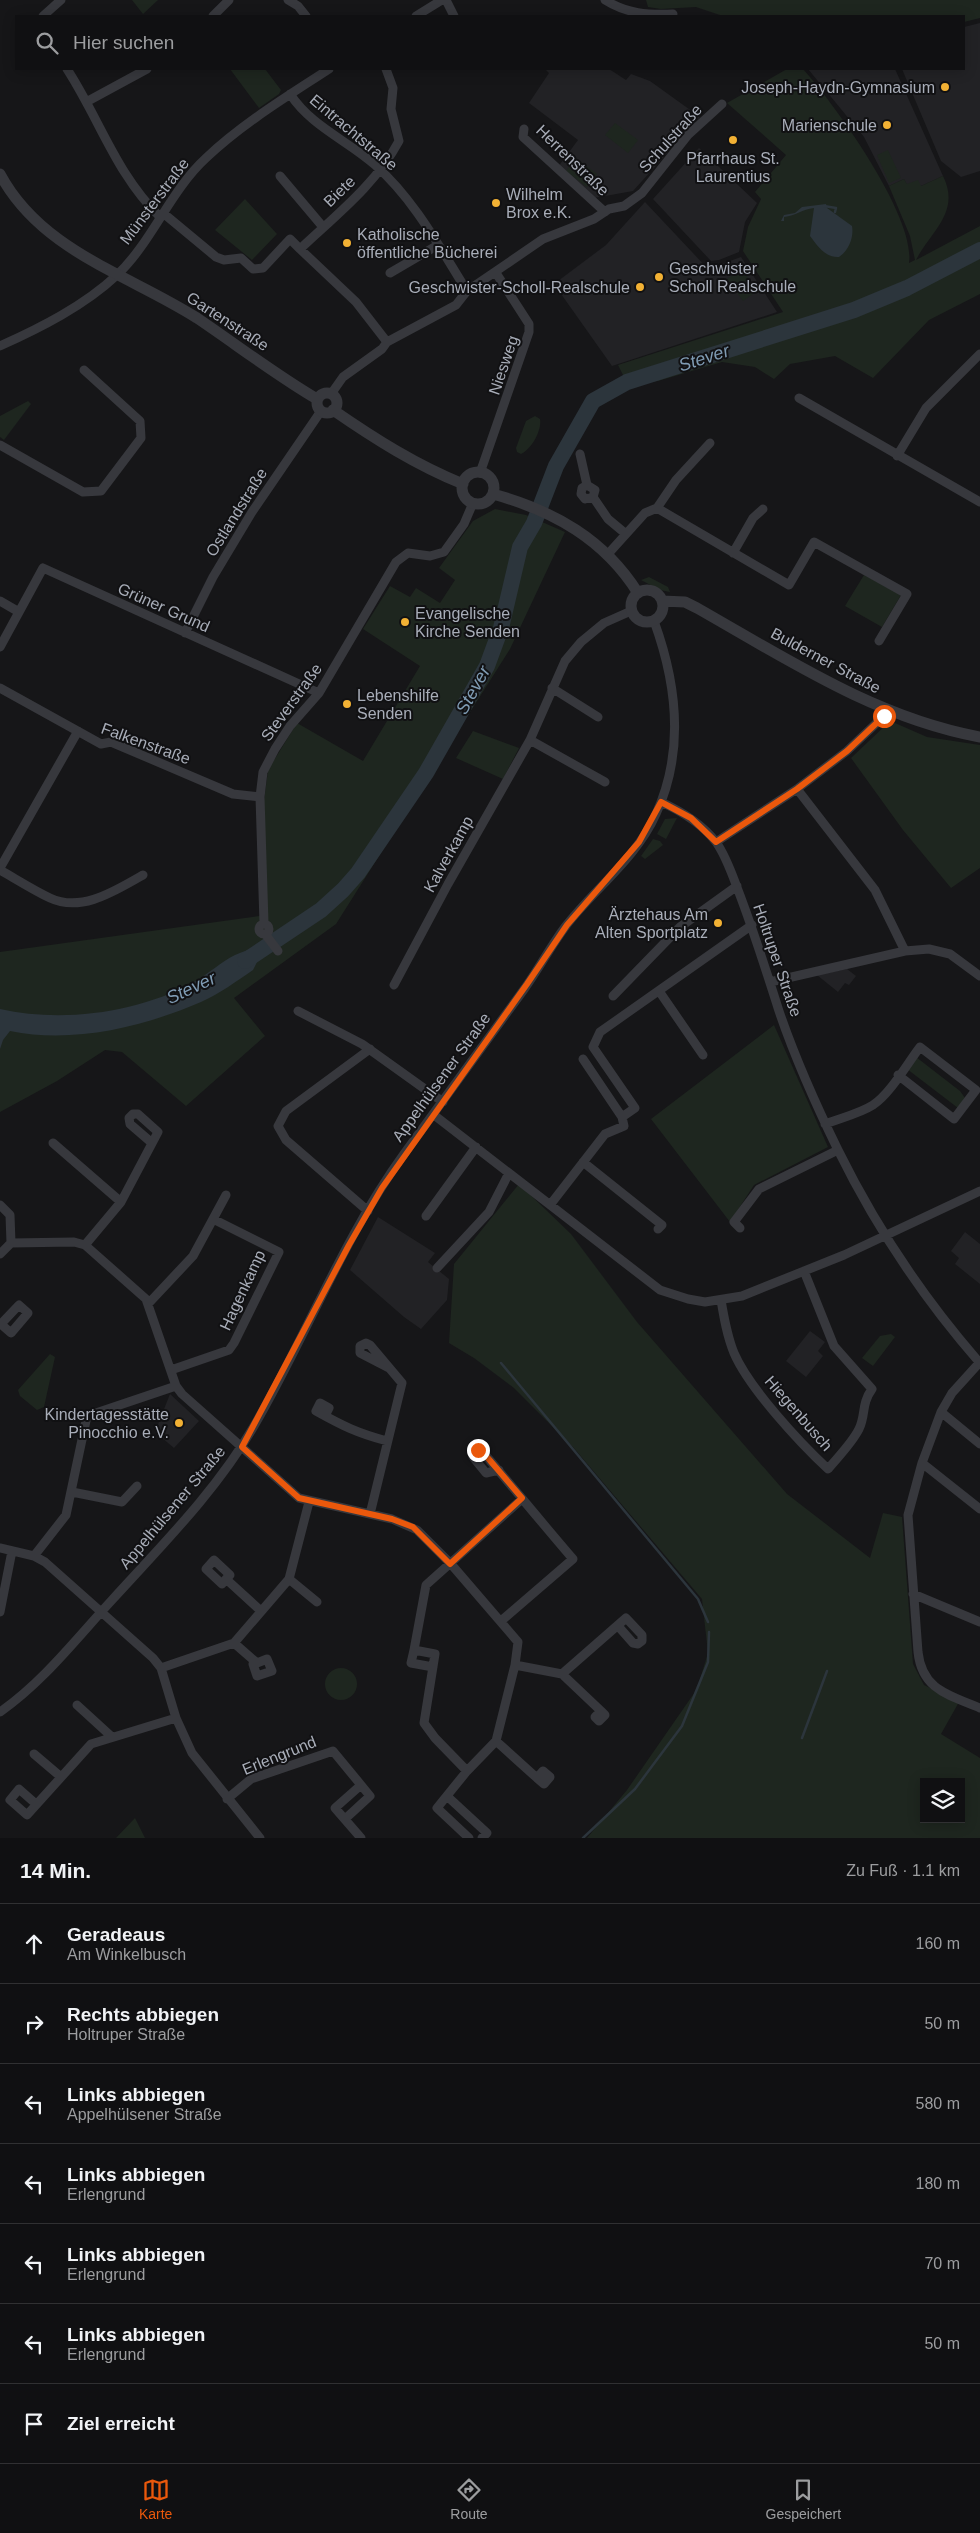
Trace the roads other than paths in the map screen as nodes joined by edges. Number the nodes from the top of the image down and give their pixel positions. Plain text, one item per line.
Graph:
1 (61, 0) edge
2 (229, 0) edge
3 (288, 0) edge
4 (442, 0) edge
5 (446, 0) edge
6 (605, 0) edge
7 (300, 3) edge
8 (673, 14) dead end
9 (44, 15) edge
10 (213, 15) edge
11 (306, 15) edge
12 (418, 15) edge
13 (454, 15) edge
14 (68, 70) edge
15 (145, 70) edge
16 (327, 70) edge
17 (386, 70) edge
18 (290, 94) junction
19 (88, 101) junction
20 (722, 104) dead end
21 (524, 130) dead end
22 (380, 170) junction
23 (0, 174) edge
24 (280, 176) dead end
25 (607, 210) junction
26 (161, 215) junction
27 (323, 227) junction
28 (438, 245) junction
29 (300, 249) junction
30 (496, 272) junction
31 (390, 273) dead end
32 (117, 275) junction
33 (467, 291) junction
34 (387, 342) junction
35 (0, 346) edge
36 (980, 354) edge
37 (84, 370) dead end
38 (331, 394) junction
39 (799, 398) dead end
40 (317, 399) junction
41 (333, 410) junction
42 (321, 411) junction
43 (710, 443) dead end
44 (0, 444) edge
45 (580, 454) dead end
46 (897, 456) junction
47 (480, 473) junction
48 (463, 484) junction
49 (493, 494) junction
50 (980, 502) edge
51 (473, 503) junction
52 (657, 508) junction
53 (763, 509) dead end
54 (626, 534) junction
55 (733, 553) junction
56 (608, 554) junction
57 (638, 593) junction
58 (0, 601) edge
59 (662, 601) junction
60 (631, 611) junction
61 (19, 612) junction
62 (654, 621) junction
63 (185, 633) junction
64 (879, 641) dead end
65 (0, 648) edge
66 (0, 688) edge
67 (552, 688) junction
68 (319, 693) junction
69 (887, 710) junction
70 (598, 717) dead end
71 (78, 731) junction
72 (980, 737) edge
73 (530, 740) junction
74 (605, 782) dead end
75 (797, 789) junction
76 (260, 797) junction
77 (661, 802) junction
78 (716, 842) junction
79 (0, 869) edge
80 (143, 875) dead end
81 (737, 886) junction
82 (752, 925) junction
83 (278, 951) dead end
84 (905, 951) junction
85 (980, 976) edge
86 (770, 982) junction
87 (394, 985) dead end
88 (659, 991) junction
89 (613, 996) dead end
90 (298, 1011) dead end
91 (370, 1049) junction
92 (703, 1055) dead end
93 (583, 1059) dead end
94 (898, 1076) junction
95 (443, 1102) junction
96 (434, 1114) junction
97 (622, 1117) junction
98 (825, 1124) junction
99 (53, 1143) dead end
100 (152, 1144) dead end
101 (476, 1147) junction
102 (838, 1150) junction
103 (583, 1162) junction
104 (509, 1173) junction
105 (980, 1191) edge
106 (226, 1195) dead end
107 (121, 1202) junction
108 (550, 1204) junction
109 (0, 1205) edge
110 (368, 1211) junction
111 (426, 1216) dead end
112 (213, 1219) junction
113 (740, 1228) dead end
114 (658, 1230) dead end
115 (884, 1236) junction
116 (11, 1244) junction
117 (86, 1245) junction
118 (0, 1254) edge
119 (437, 1268) dead end
120 (804, 1271) junction
121 (721, 1300) junction
122 (148, 1304) junction
123 (980, 1362) edge
124 (389, 1368) dead end
125 (171, 1370) junction
126 (176, 1386) junction
127 (941, 1412) junction
128 (325, 1416) dead end
129 (387, 1440) junction
130 (980, 1444) edge
131 (242, 1447) junction
132 (922, 1463) junction
133 (499, 1470) dead end
134 (137, 1486) dead end
135 (72, 1492) junction
136 (522, 1498) junction
137 (309, 1502) junction
138 (980, 1509) edge
139 (370, 1514) junction
140 (0, 1548) edge
141 (12, 1551) junction
142 (34, 1556) junction
143 (450, 1564) junction
144 (289, 1579) junction
145 (226, 1580) dead end
146 (913, 1594) junction
147 (317, 1602) dead end
148 (0, 1612) edge
149 (101, 1612) junction
150 (261, 1612) junction
151 (501, 1621) junction
152 (980, 1622) edge
153 (618, 1626) dead end
154 (234, 1643) junction
155 (414, 1650) junction
156 (257, 1663) dead end
157 (515, 1665) junction
158 (433, 1667) junction
159 (161, 1668) junction
160 (562, 1674) junction
161 (77, 1705) dead end
162 (980, 1708) edge
163 (601, 1711) dead end
164 (0, 1712) edge
165 (176, 1718) junction
166 (112, 1736) junction
167 (496, 1741) junction
168 (34, 1754) dead end
169 (467, 1771) junction
170 (61, 1777) junction
171 (537, 1778) dead end
172 (361, 1785) junction
173 (448, 1797) junction
174 (227, 1799) junction
175 (36, 1804) dead end
176 (344, 1819) junction
177 (260, 1838) edge
178 (361, 1838) edge
179 (469, 1838) edge
180 (482, 1838) edge

1 - 9 street
2 - 10 street
3 - 7 street
4 - 12 street
5 - 13 street
6 - 8 street
7 - 11 street
14 - 19 street
15 - 19 street
16 - 18 street, Münsterstraße
17 - 22 street, Biete
18 - 22 street, Eintrachtstraße
18 - 26 street, Münsterstraße
19 - 26 street
20 - 25 street, Schulstraße
21 - 25 street, Herrenstraße
22 - 27 street, Biete
22 - 28 street, Eintrachtstraße
23 - 32 street, Gartenstraße
24 - 27 street, Biete
25 - 30 street
26 - 29 street
26 - 32 street, Münsterstraße
27 - 29 street
28 - 31 street
28 - 33 street, Eintrachtstraße
29 - 34 street
30 - 33 street
30 - 47 street, Niesweg
32 - 35 street, Münsterstraße
32 - 40 street, Gartenstraße
33 - 34 street
34 - 38 street
36 - 46 street
37 - 44 street
38 - 40 street
38 - 41 street
39 - 46 street
40 - 42 street
41 - 42 street
41 - 48 street
42 - 63 street, Ostlandstraße
43 - 52 street
45 - 54 street
46 - 50 street
47 - 48 street
47 - 49 street
48 - 51 street
49 - 51 street
49 - 56 street
51 - 68 street, Steverstraße
52 - 54 street
52 - 55 street
53 - 55 street
54 - 56 street
55 - 64 street
56 - 57 street
57 - 59 street
57 - 60 street
58 - 61 street
59 - 62 street
59 - 69 street, Bulderner Straße
60 - 62 street
60 - 67 street, Kalverkamp
61 - 63 street, Grüner Grund
61 - 65 street, Grüner Grund
62 - 77 street, Appelhülsener Straße
63 - 68 street, Grüner Grund
66 - 71 street, Falkenstraße
67 - 70 street
67 - 73 street, Kalverkamp
68 - 76 street, Steverstraße
69 - 72 street, Bulderner Straße
69 - 75 street
71 - 76 street, Falkenstraße
71 - 79 street
73 - 74 street
73 - 87 street, Kalverkamp
75 - 78 street
75 - 84 street
76 - 83 street, Steverstraße
77 - 78 street, Holtruper Straße
77 - 95 street, Appelhülsener Straße
78 - 81 street, Holtruper Straße
79 - 80 street
81 - 82 street, Holtruper Straße
81 - 89 street
82 - 86 street, Holtruper Straße
82 - 88 street
84 - 85 street
84 - 86 street
86 - 98 street, Holtruper Straße
88 - 92 street
88 - 97 street
90 - 91 street
91 - 95 street
91 - 110 street
93 - 97 street
94 - 94 street
94 - 98 street
95 - 96 street, Appelhülsener Straße
96 - 101 street
96 - 110 street, Appelhülsener Straße
97 - 103 street
98 - 102 street, Holtruper Straße
99 - 107 street
100 - 107 street
101 - 104 street
101 - 111 street
102 - 113 street
102 - 115 street, Holtruper Straße
103 - 108 street
103 - 114 street
104 - 108 street
104 - 119 street
105 - 115 street
106 - 112 street
107 - 117 street
108 - 121 street
109 - 116 street
110 - 131 street, Appelhülsener Straße
112 - 122 street
112 - 125 street, Hagenkamp
115 - 120 street
115 - 123 street, Holtruper Straße
116 - 117 street
116 - 118 street
117 - 122 street
120 - 121 street
120 - 121 street, Hiegenbusch
122 - 125 street
123 - 127 street
124 - 129 street
125 - 126 street
126 - 131 street
126 - 135 street
127 - 130 street
127 - 132 street
128 - 129 street
129 - 139 street
131 - 137 street
131 - 149 street, Appelhülsener Straße
132 - 138 street
132 - 146 street
133 - 136 street
134 - 135 street
135 - 142 street
136 - 143 street
136 - 151 street
137 - 139 street
137 - 144 street
139 - 143 street
140 - 141 street
141 - 142 street
141 - 148 street
142 - 149 street
143 - 151 street
143 - 155 street
144 - 147 street
144 - 150 street
145 - 150 street
146 - 152 street
146 - 162 street
149 - 159 street
149 - 164 street, Appelhülsener Straße
150 - 154 street
151 - 157 street
153 - 160 street
154 - 156 street
154 - 159 street
155 - 158 street
155 - 158 street
157 - 160 street
157 - 167 street
158 - 169 street
159 - 165 street
160 - 163 street
161 - 166 street
165 - 166 street
165 - 174 street
166 - 170 street
167 - 169 street
167 - 171 street
168 - 170 street
169 - 173 street
170 - 175 street
172 - 174 street, Erlengrund
172 - 176 street
172 - 176 street
173 - 179 street
173 - 180 street
174 - 177 street
176 - 178 street

